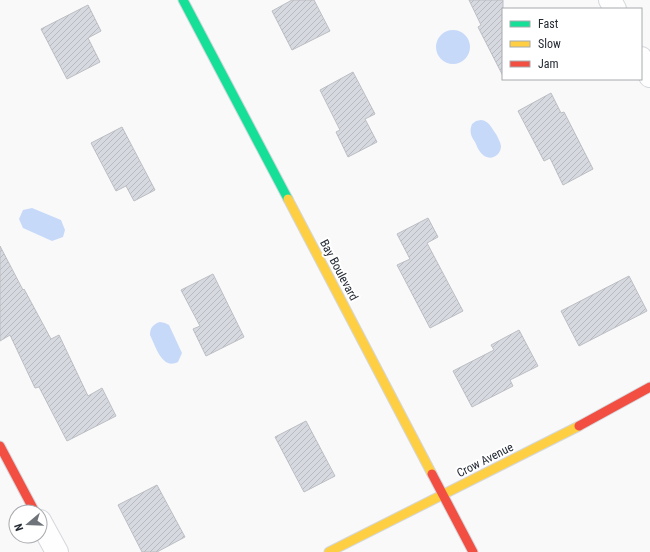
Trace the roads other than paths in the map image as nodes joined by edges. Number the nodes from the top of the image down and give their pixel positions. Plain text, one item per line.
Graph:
1 (183, 0) edge
2 (642, 60) edge
3 (650, 76) edge
4 (650, 387) edge
5 (0, 446) edge
6 (444, 495) junction
7 (31, 504) edge
8 (48, 536) edge
9 (57, 552) edge
10 (329, 552) edge
11 (474, 552) edge

1 - 6 street, Bay Boulevard
2 - 3 street
4 - 6 street, Crow Avenue
5 - 7 street
6 - 10 street, Crow Avenue
6 - 11 street, Bay Boulevard
8 - 9 street

